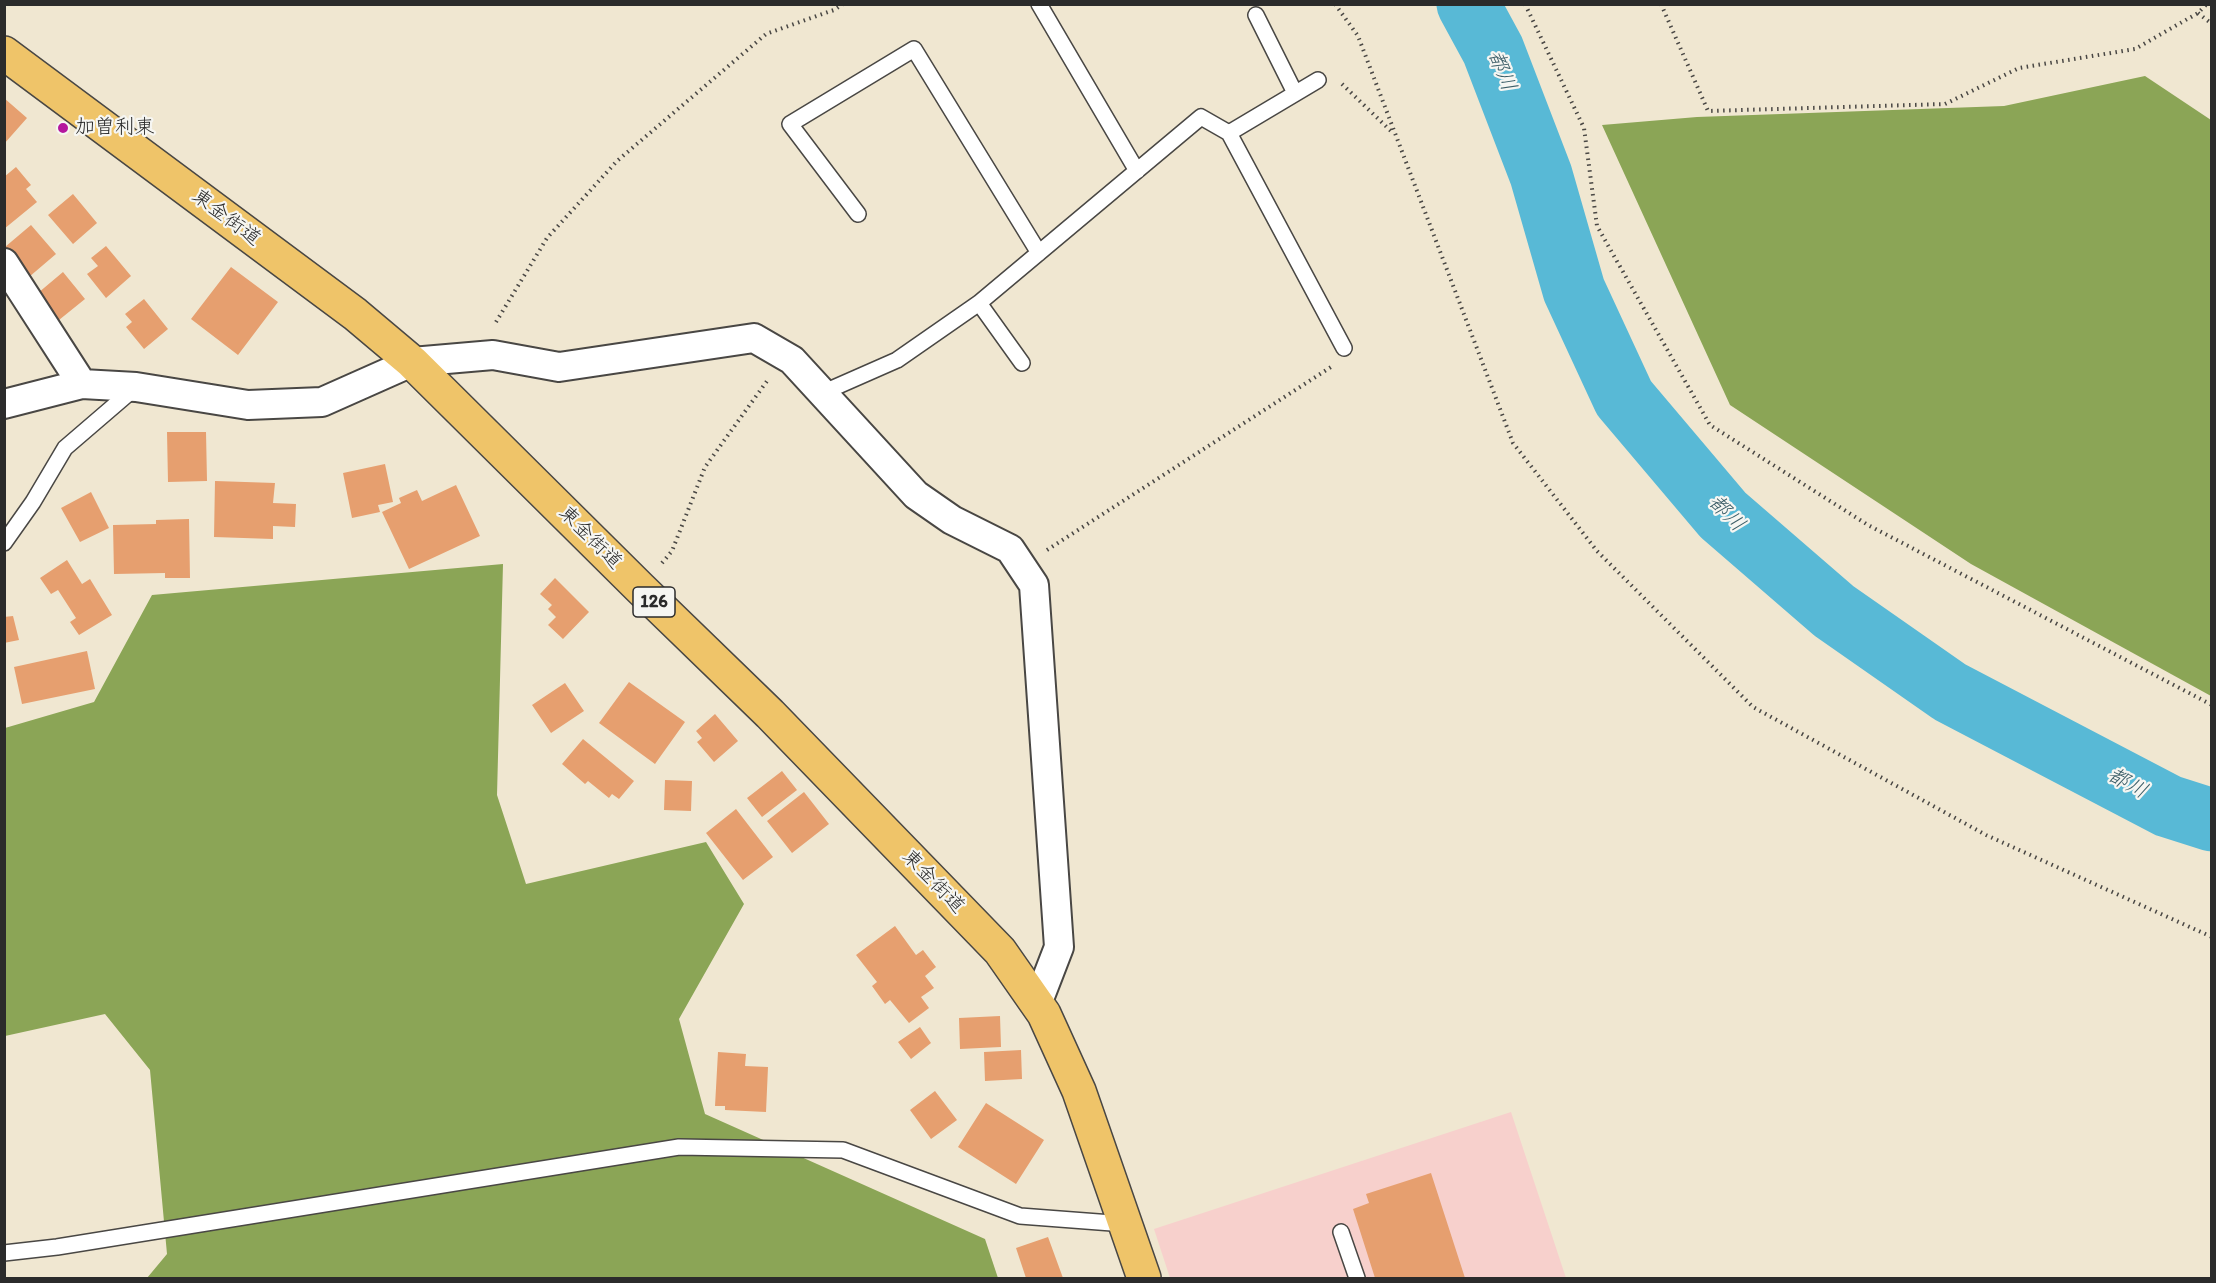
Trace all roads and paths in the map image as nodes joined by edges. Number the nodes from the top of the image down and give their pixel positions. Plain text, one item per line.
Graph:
1 (843, 4) edge
2 (1039, 4) edge
3 (1335, 4) edge
4 (1525, 4) edge
5 (1660, 4) edge
6 (2207, 4) edge
7 (2198, 13) junction
8 (1256, 15) dead end
9 (2211, 24) edge
10 (4, 53) edge
11 (1318, 80) joint
12 (1295, 93) junction
13 (1229, 133) junction
14 (1396, 135) junction
15 (1137, 171) junction
16 (858, 214) dead end
17 (1039, 253) junction
18 (4, 263) edge
19 (979, 303) junction
20 (1344, 348) joint
21 (475, 356) junction
22 (786, 357) junction
23 (412, 362) junction
24 (1022, 363) dead end
25 (82, 384) junction
26 (136, 387) junction
27 (822, 393) junction
28 (4, 404) edge
29 (4, 543) edge
30 (1022, 567) junction
31 (640, 588) junction
32 (2211, 705) edge
33 (2211, 937) edge
34 (1037, 1004) junction
35 (1125, 1224) junction
36 (1341, 1232) dead end
37 (4, 1253) edge
38 (1144, 1278) edge
39 (1357, 1278) edge

1 - 21 path
2 - 15 lane
3 - 14 path
4 - 32 path
5 - 7 path
6 - 7 path
7 - 9 path
8 - 12 lane
10 - 23 highway, 東金街道 / 126
11 - 12 lane
11 - 14 path
12 - 13 lane
13 - 15 lane
13 - 20 lane
14 - 33 path
15 - 17 lane
16 - 17 lane
17 - 19 lane
18 - 25 street
19 - 24 lane
19 - 27 lane
20 - 30 path
21 - 22 street
21 - 23 street
22 - 27 street
22 - 31 path
23 - 26 street
23 - 31 highway, 東金街道 / 126
25 - 26 street
25 - 28 street
26 - 29 lane
27 - 30 street
30 - 34 street
31 - 34 highway, 東金街道 / 126
34 - 35 highway, 東金街道 / 126
35 - 37 lane
35 - 38 highway, 東金街道 / 126
36 - 39 lane

